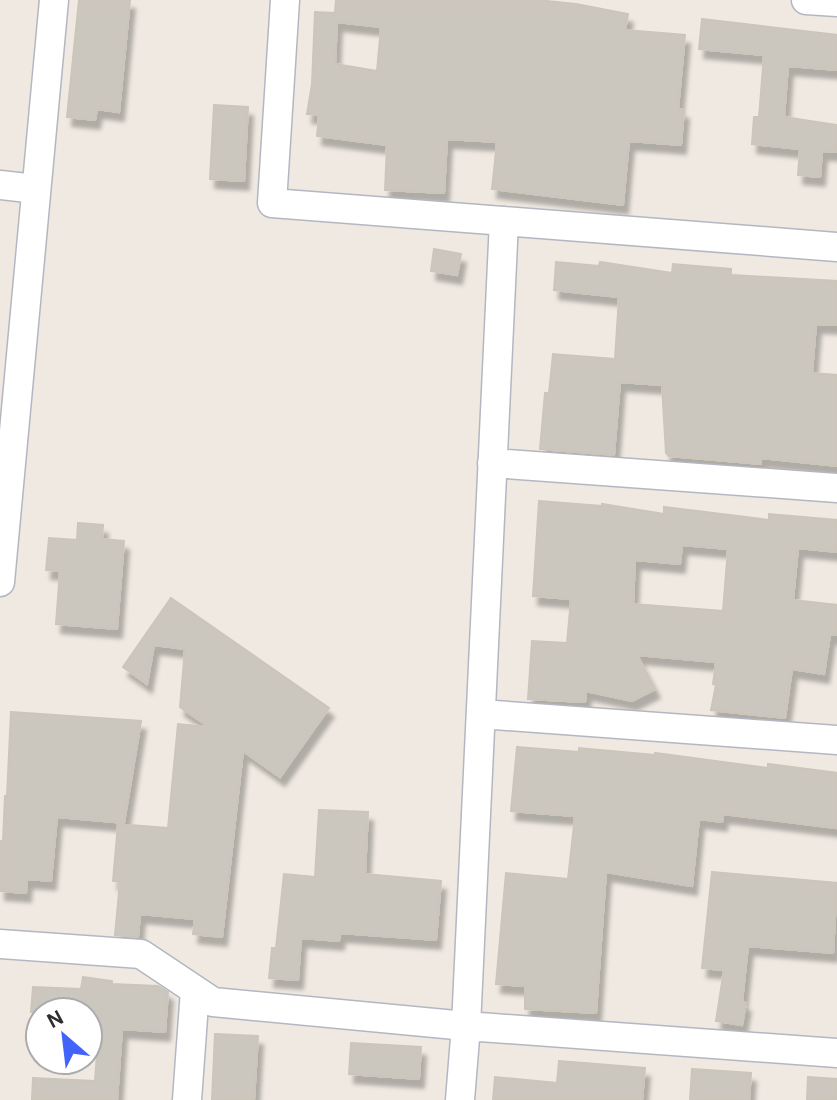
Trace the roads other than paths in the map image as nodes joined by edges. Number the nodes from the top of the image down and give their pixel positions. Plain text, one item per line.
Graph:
1 (54, 0) edge
2 (285, 0) edge
3 (806, 0) edge
4 (837, 2) edge
5 (0, 185) edge
6 (36, 189) junction
7 (504, 221) junction
8 (837, 247) edge
9 (7, 426) edge
10 (492, 463) junction
11 (837, 488) edge
12 (0, 582) edge
13 (481, 714) junction
14 (837, 740) edge
15 (0, 944) edge
16 (195, 990) junction
17 (466, 1026) junction
18 (837, 1053) edge
19 (187, 1100) edge
20 (460, 1100) edge

1 - 6 street
2 - 7 street
3 - 4 street
5 - 6 street
6 - 9 street
7 - 8 street
7 - 10 street
9 - 12 street
10 - 11 street
10 - 13 street
13 - 14 street
13 - 17 street
15 - 16 street
16 - 17 street
16 - 19 street
17 - 18 street
17 - 20 street

